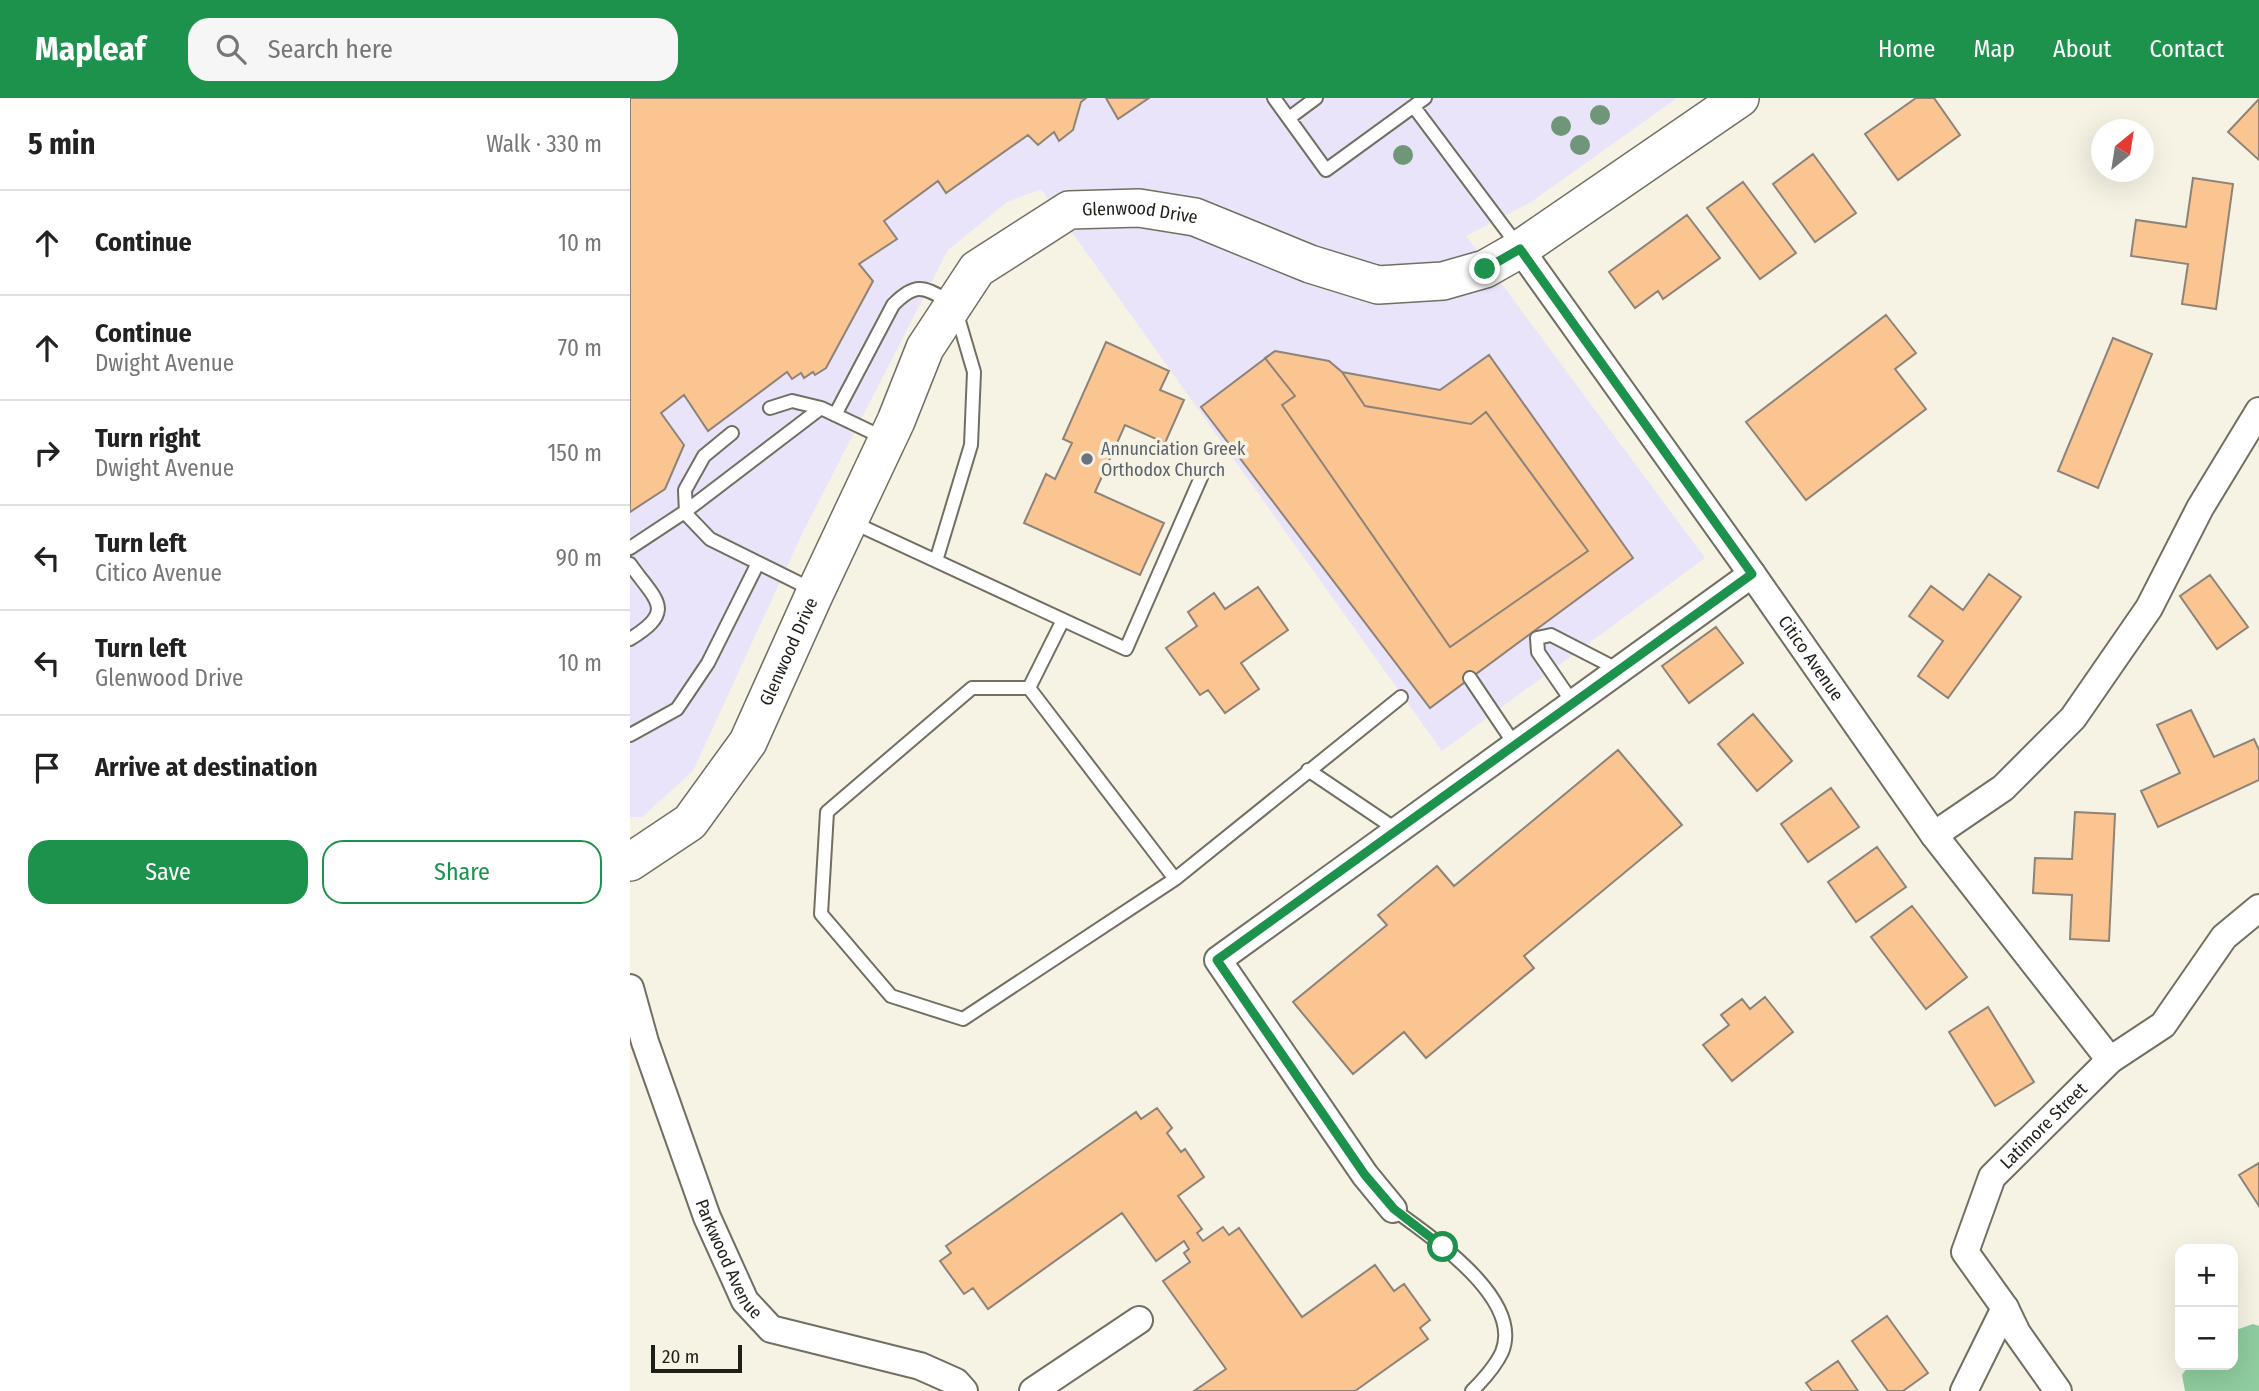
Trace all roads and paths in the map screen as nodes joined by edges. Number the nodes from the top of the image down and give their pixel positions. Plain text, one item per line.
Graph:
1 (1274, 98) edge
2 (1316, 98) edge
3 (1425, 98) edge
4 (1740, 98) edge
5 (1414, 107) junction
6 (1289, 118) junction
7 (1520, 249) junction
8 (954, 304) junction
9 (770, 408) dead end
10 (821, 408) junction
11 (835, 415) junction
12 (2255, 427) edge
13 (732, 433) dead end
14 (887, 439) junction
15 (1202, 475) dead end
16 (686, 511) junction
17 (849, 521) junction
18 (630, 548) edge
19 (936, 561) junction
20 (758, 563) junction
21 (630, 564) edge
22 (1752, 574) junction
23 (816, 592) junction
24 (1063, 620) junction
25 (630, 639) edge
26 (1619, 670) junction
27 (1470, 678) dead end
28 (1029, 688) junction
29 (1401, 697) dead end
30 (1573, 703) junction
31 (630, 735) edge
32 (1515, 745) junction
33 (1308, 770) junction
34 (1398, 830) junction
35 (1934, 835) junction
36 (633, 857) edge
37 (1175, 879) junction
38 (2259, 908) edge
39 (630, 988) edge
40 (2110, 1060) junction
41 (1394, 1209) joint
42 (2005, 1308) junction
43 (1139, 1320) dead end
44 (964, 1391) edge
45 (1033, 1391) edge
46 (1472, 1391) edge
47 (1964, 1391) edge
48 (2057, 1391) edge

1 - 6 lane
2 - 6 lane
3 - 5 lane
4 - 7 street, Glenwood Drive
5 - 6 lane
5 - 7 lane
7 - 8 street, Glenwood Drive
7 - 22 street, Citico Avenue
8 - 11 lane
8 - 14 street, Glenwood Drive
8 - 19 lane
9 - 10 lane
10 - 11 lane
10 - 16 lane
11 - 14 lane
12 - 35 street
13 - 16 lane
14 - 17 street, Glenwood Drive
15 - 24 lane
16 - 18 lane
16 - 20 lane
17 - 19 lane
17 - 23 street, Glenwood Drive
19 - 24 lane
20 - 23 lane
20 - 31 lane
21 - 25 lane
22 - 26 street
22 - 35 street, Citico Avenue
23 - 36 street, Glenwood Drive
24 - 28 lane
26 - 30 street
26 - 30 lane
27 - 32 lane
28 - 37 lane
28 - 37 lane
29 - 33 lane
30 - 32 street
32 - 34 street
33 - 34 lane
33 - 37 lane
34 - 41 street
35 - 40 street, Citico Avenue
38 - 40 street
39 - 44 street, Parkwood Avenue
40 - 42 street, Latimore Street
41 - 46 lane
42 - 47 street
42 - 48 street
43 - 45 street

